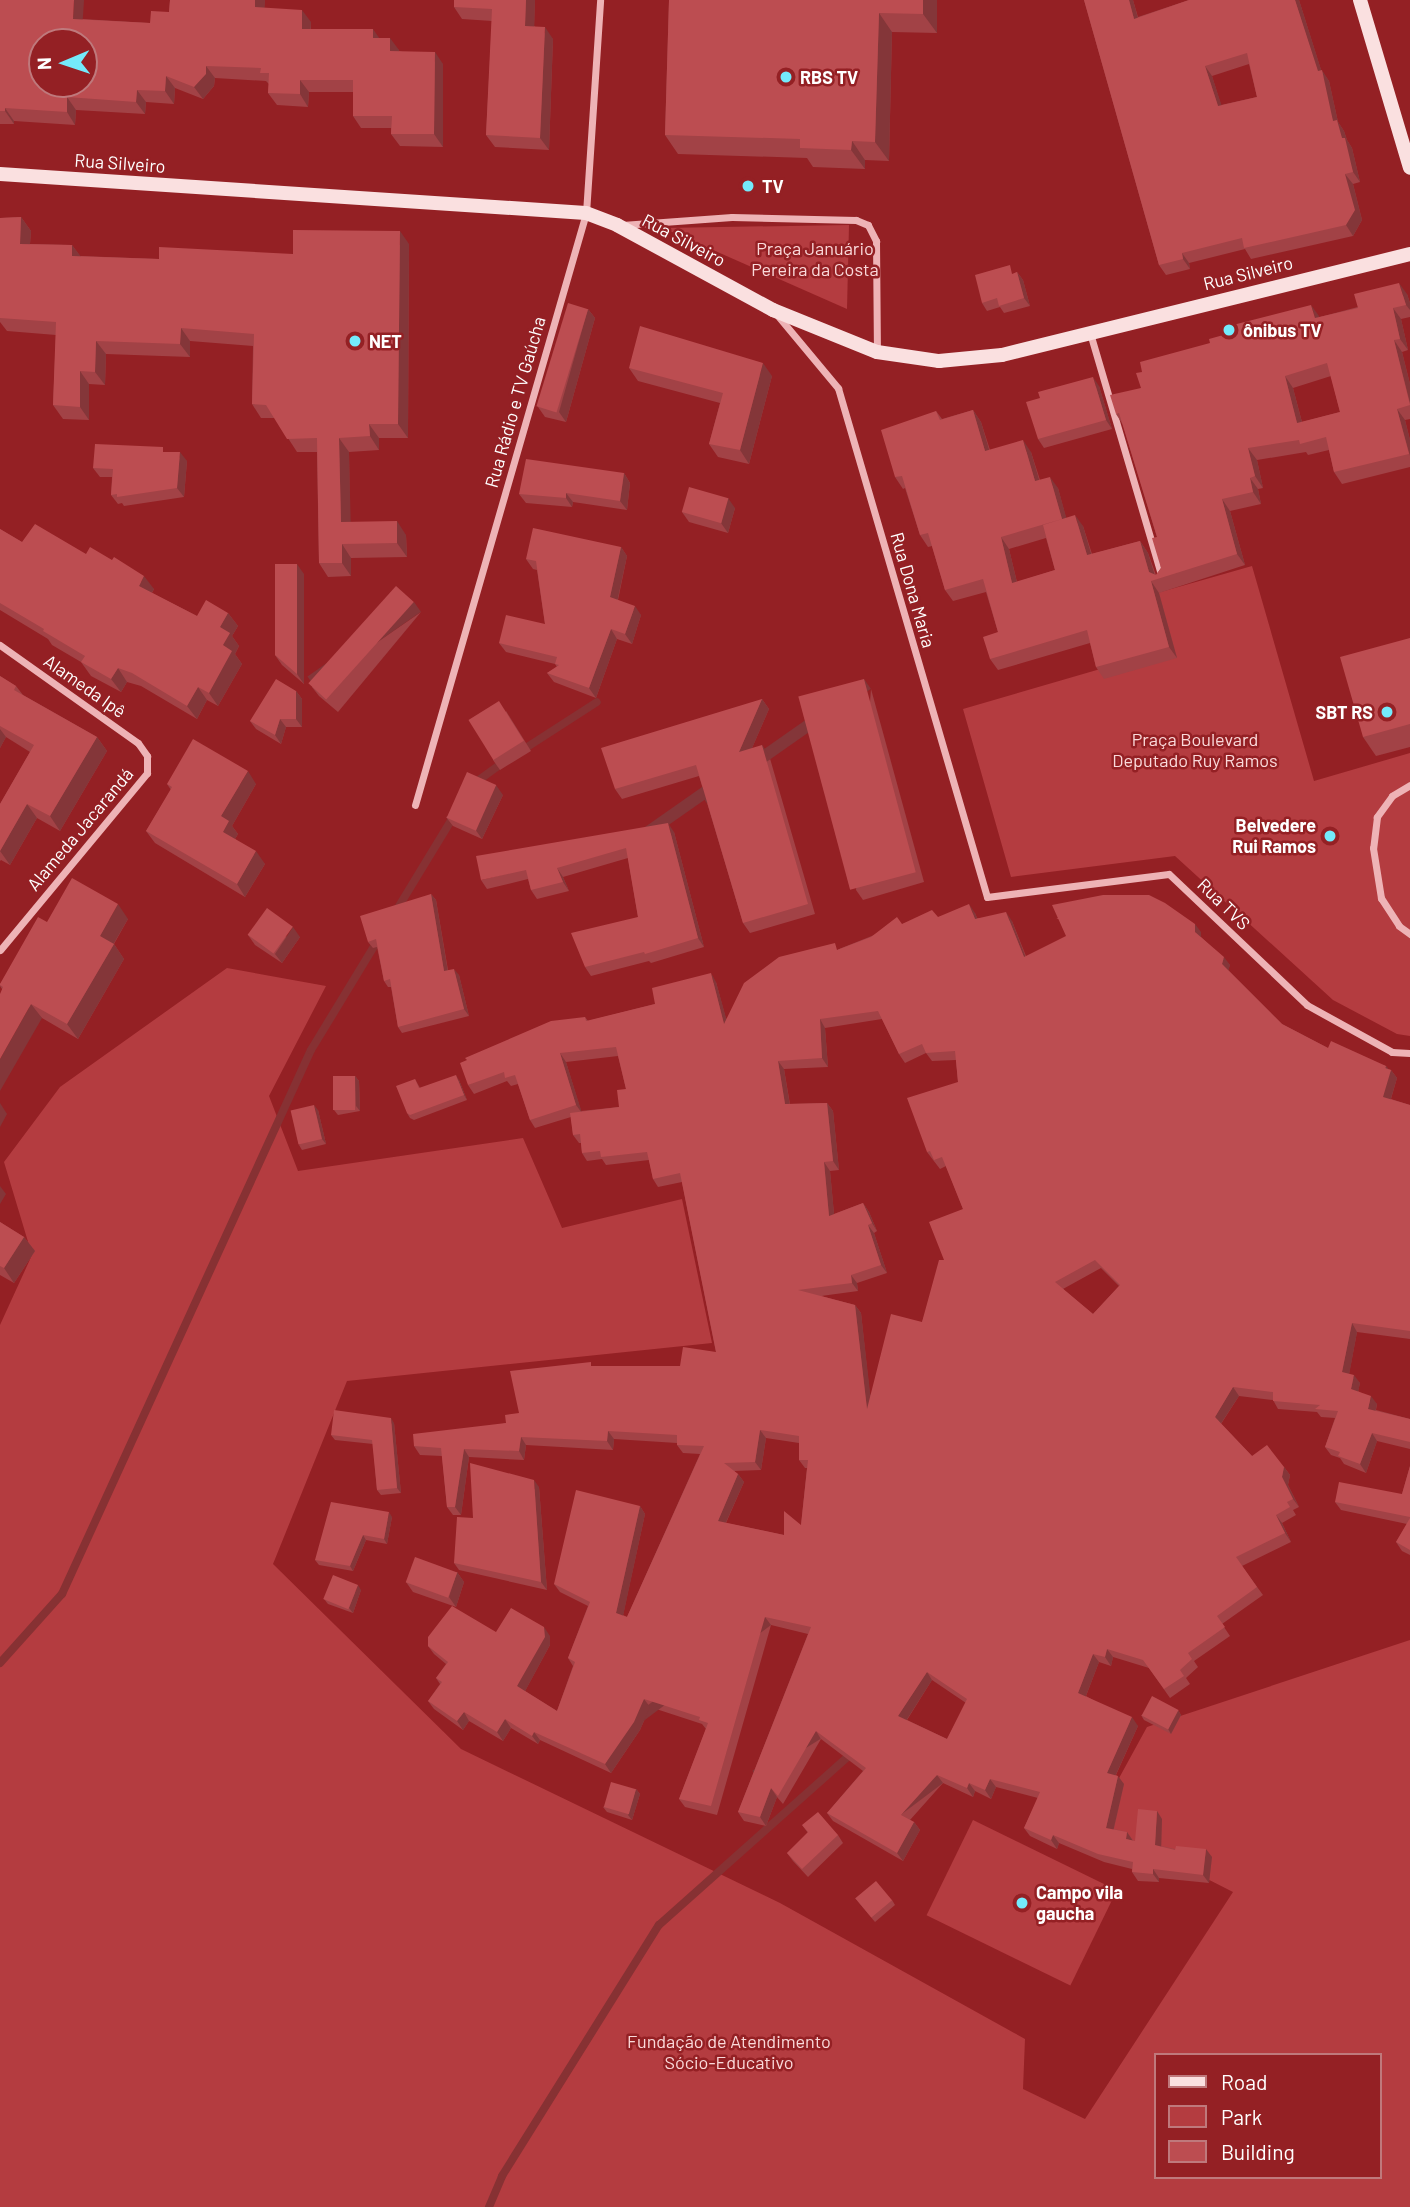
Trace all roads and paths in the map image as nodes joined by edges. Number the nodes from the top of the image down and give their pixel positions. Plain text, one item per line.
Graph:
1 (600, 0) edge
2 (1360, 0) edge
3 (1410, 169) edge
4 (0, 174) edge
5 (586, 213) junction
6 (617, 225) junction
7 (1410, 254) edge
8 (773, 310) junction
9 (1090, 333) junction
10 (877, 352) junction
11 (1163, 581) edge
12 (0, 645) edge
13 (146, 756) joint
14 (1410, 785) edge
15 (415, 805) dead end
16 (987, 897) joint
17 (1410, 934) edge
18 (0, 950) edge
19 (1410, 1054) edge

1 - 5 street, Rua Rádio e TV Gaúcha
2 - 3 street
4 - 5 street, Rua Silveiro
5 - 6 street, Rua Silveiro
5 - 15 street, Rua Rádio e TV Gaúcha
6 - 8 street, Rua Silveiro
6 - 10 street
7 - 9 street, Rua Silveiro
8 - 10 street, Rua Silveiro
8 - 16 street, Rua Dona Maria
9 - 10 street, Rua Silveiro
9 - 11 street
12 - 13 street, Alameda Ipê
13 - 18 street, Alameda Jacarandá
14 - 17 street
16 - 19 street, Rua TVS

